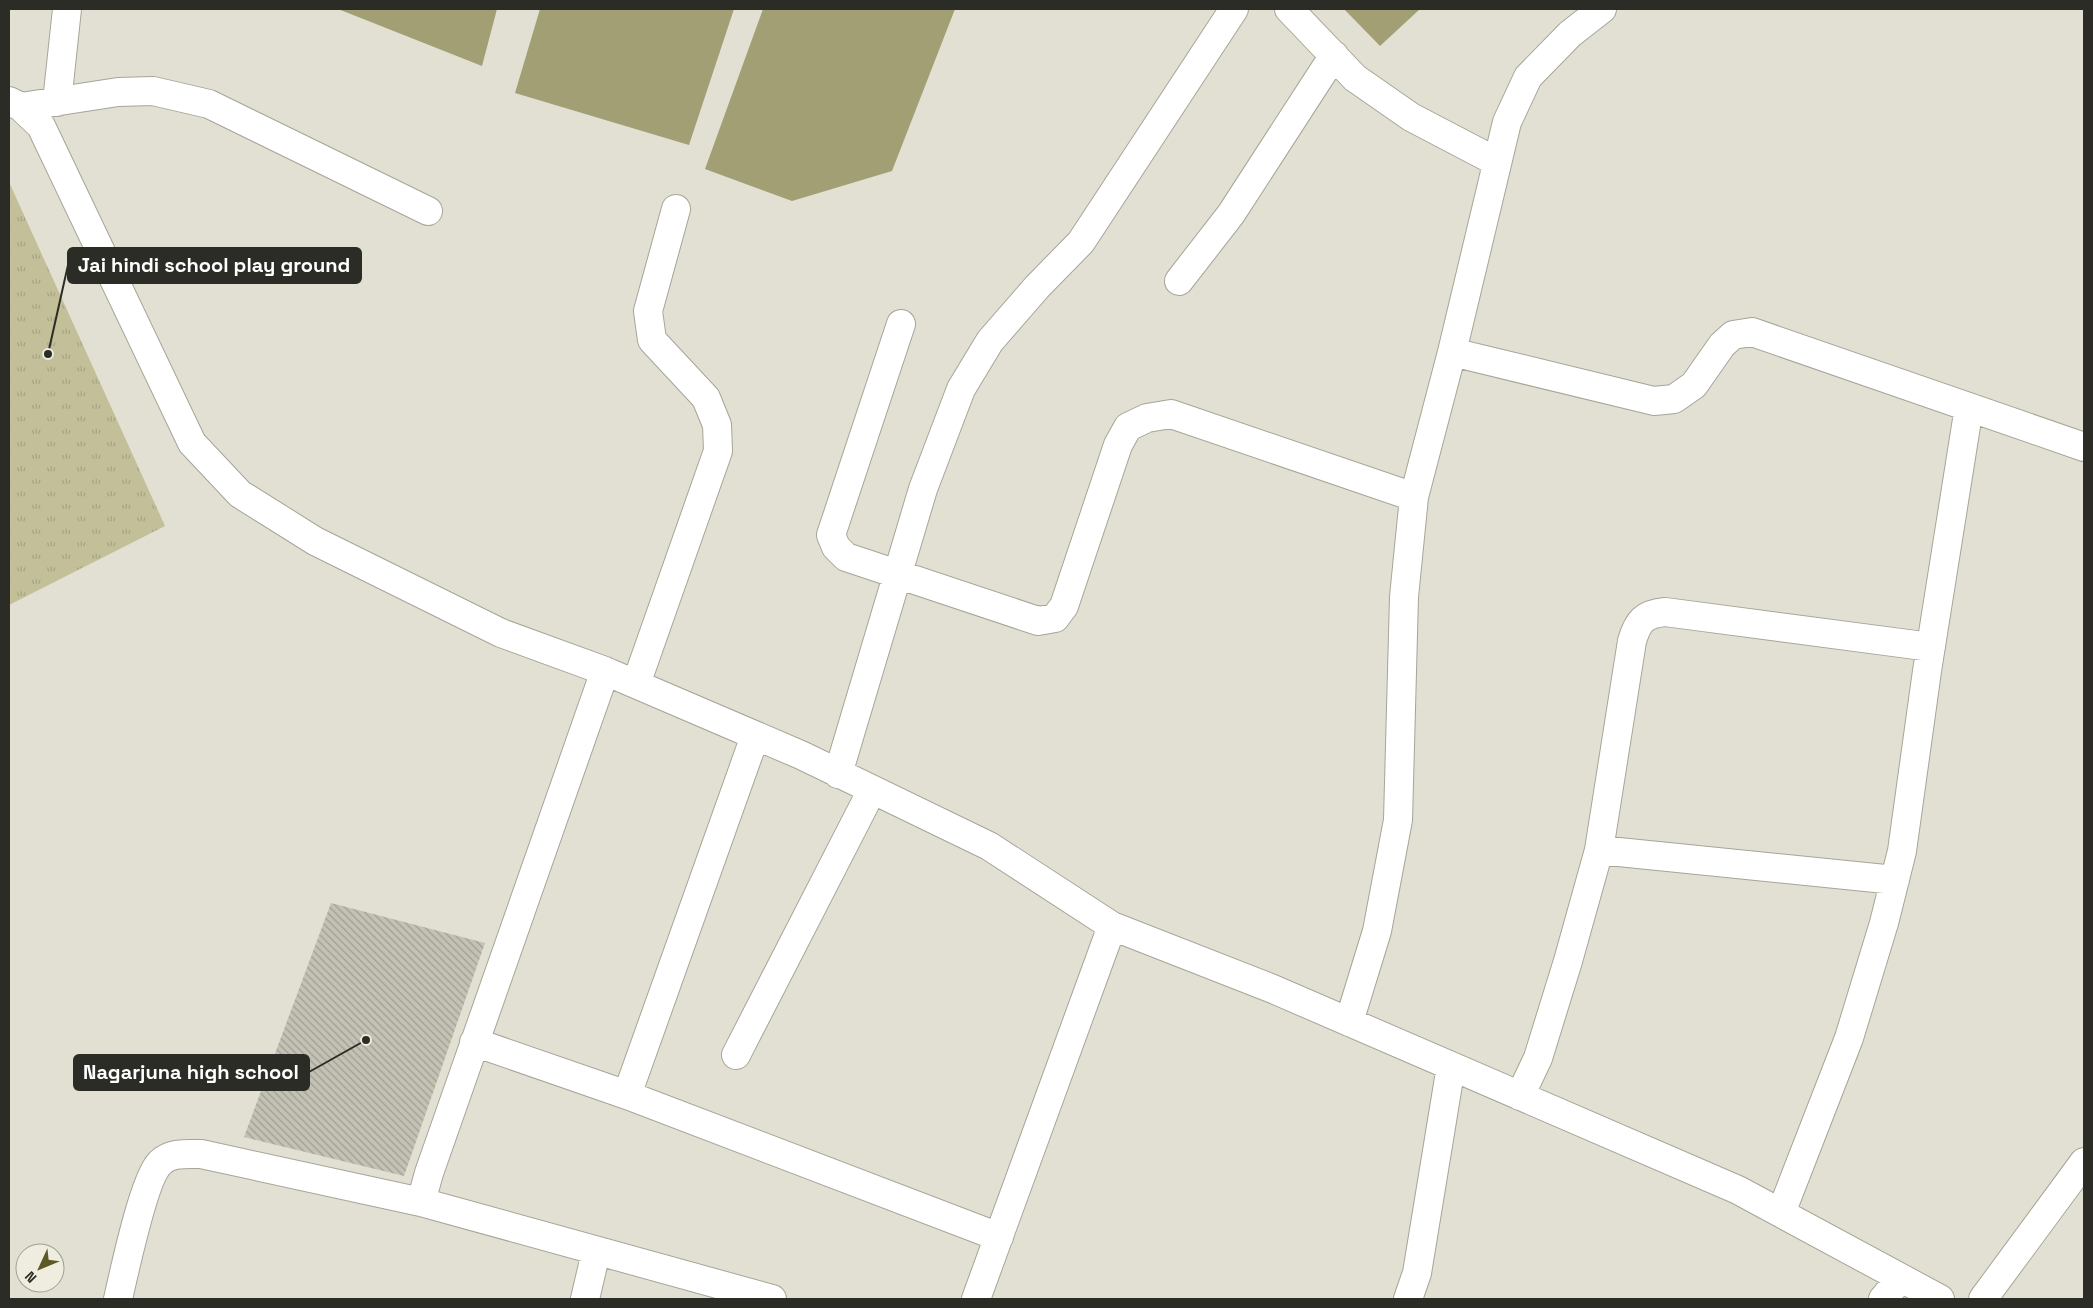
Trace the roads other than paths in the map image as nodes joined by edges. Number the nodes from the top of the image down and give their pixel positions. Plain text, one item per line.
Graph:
1 (67, 9) edge
2 (1234, 9) edge
3 (1289, 9) edge
4 (1602, 9) edge
5 (1334, 55) junction
6 (57, 102) junction
7 (15, 104) edge
8 (1497, 162) junction
9 (676, 209) dead end
10 (428, 211) dead end
11 (1179, 281) dead end
12 (901, 324) dead end
13 (1452, 352) junction
14 (1969, 407) junction
15 (2084, 447) edge
16 (1414, 498) junction
17 (897, 575) junction
18 (1930, 647) junction
19 (605, 671) junction
20 (636, 684) junction
21 (755, 736) junction
22 (838, 774) junction
23 (872, 790) junction
24 (1599, 850) junction
25 (1894, 880) junction
26 (1112, 926) junction
27 (1349, 1022) junction
28 (474, 1042) junction
29 (736, 1055) dead end
30 (1451, 1066) junction
31 (627, 1095) junction
32 (1520, 1096) junction
33 (2084, 1162) edge
34 (421, 1202) junction
35 (1780, 1213) junction
36 (999, 1237) junction
37 (596, 1252) junction
38 (1901, 1278) junction
39 (122, 1299) edge
40 (585, 1299) edge
41 (772, 1299) edge
42 (976, 1299) edge
43 (1408, 1299) edge
44 (1884, 1299) edge
45 (1940, 1299) edge
46 (1983, 1299) edge

1 - 6 street
2 - 17 street
3 - 5 street
4 - 8 street
5 - 8 street
5 - 11 street
6 - 7 street
6 - 10 street
7 - 19 street
8 - 13 street
9 - 20 street
12 - 17 street
13 - 14 street
13 - 16 street
14 - 15 street
14 - 18 street
16 - 17 street
16 - 27 street
17 - 22 street
18 - 24 street
18 - 25 street
19 - 20 street
19 - 28 street
20 - 21 street
21 - 22 street
21 - 31 street
22 - 23 street
23 - 26 street
23 - 29 street
24 - 25 street
24 - 32 street
25 - 35 street
26 - 27 street
26 - 36 street
27 - 30 street
28 - 31 street
28 - 34 street
30 - 32 street
30 - 43 street
31 - 36 street
32 - 35 street
33 - 46 street
34 - 37 street
34 - 39 street
35 - 38 street
36 - 42 street
37 - 40 street
37 - 41 street
38 - 44 street
38 - 45 street

